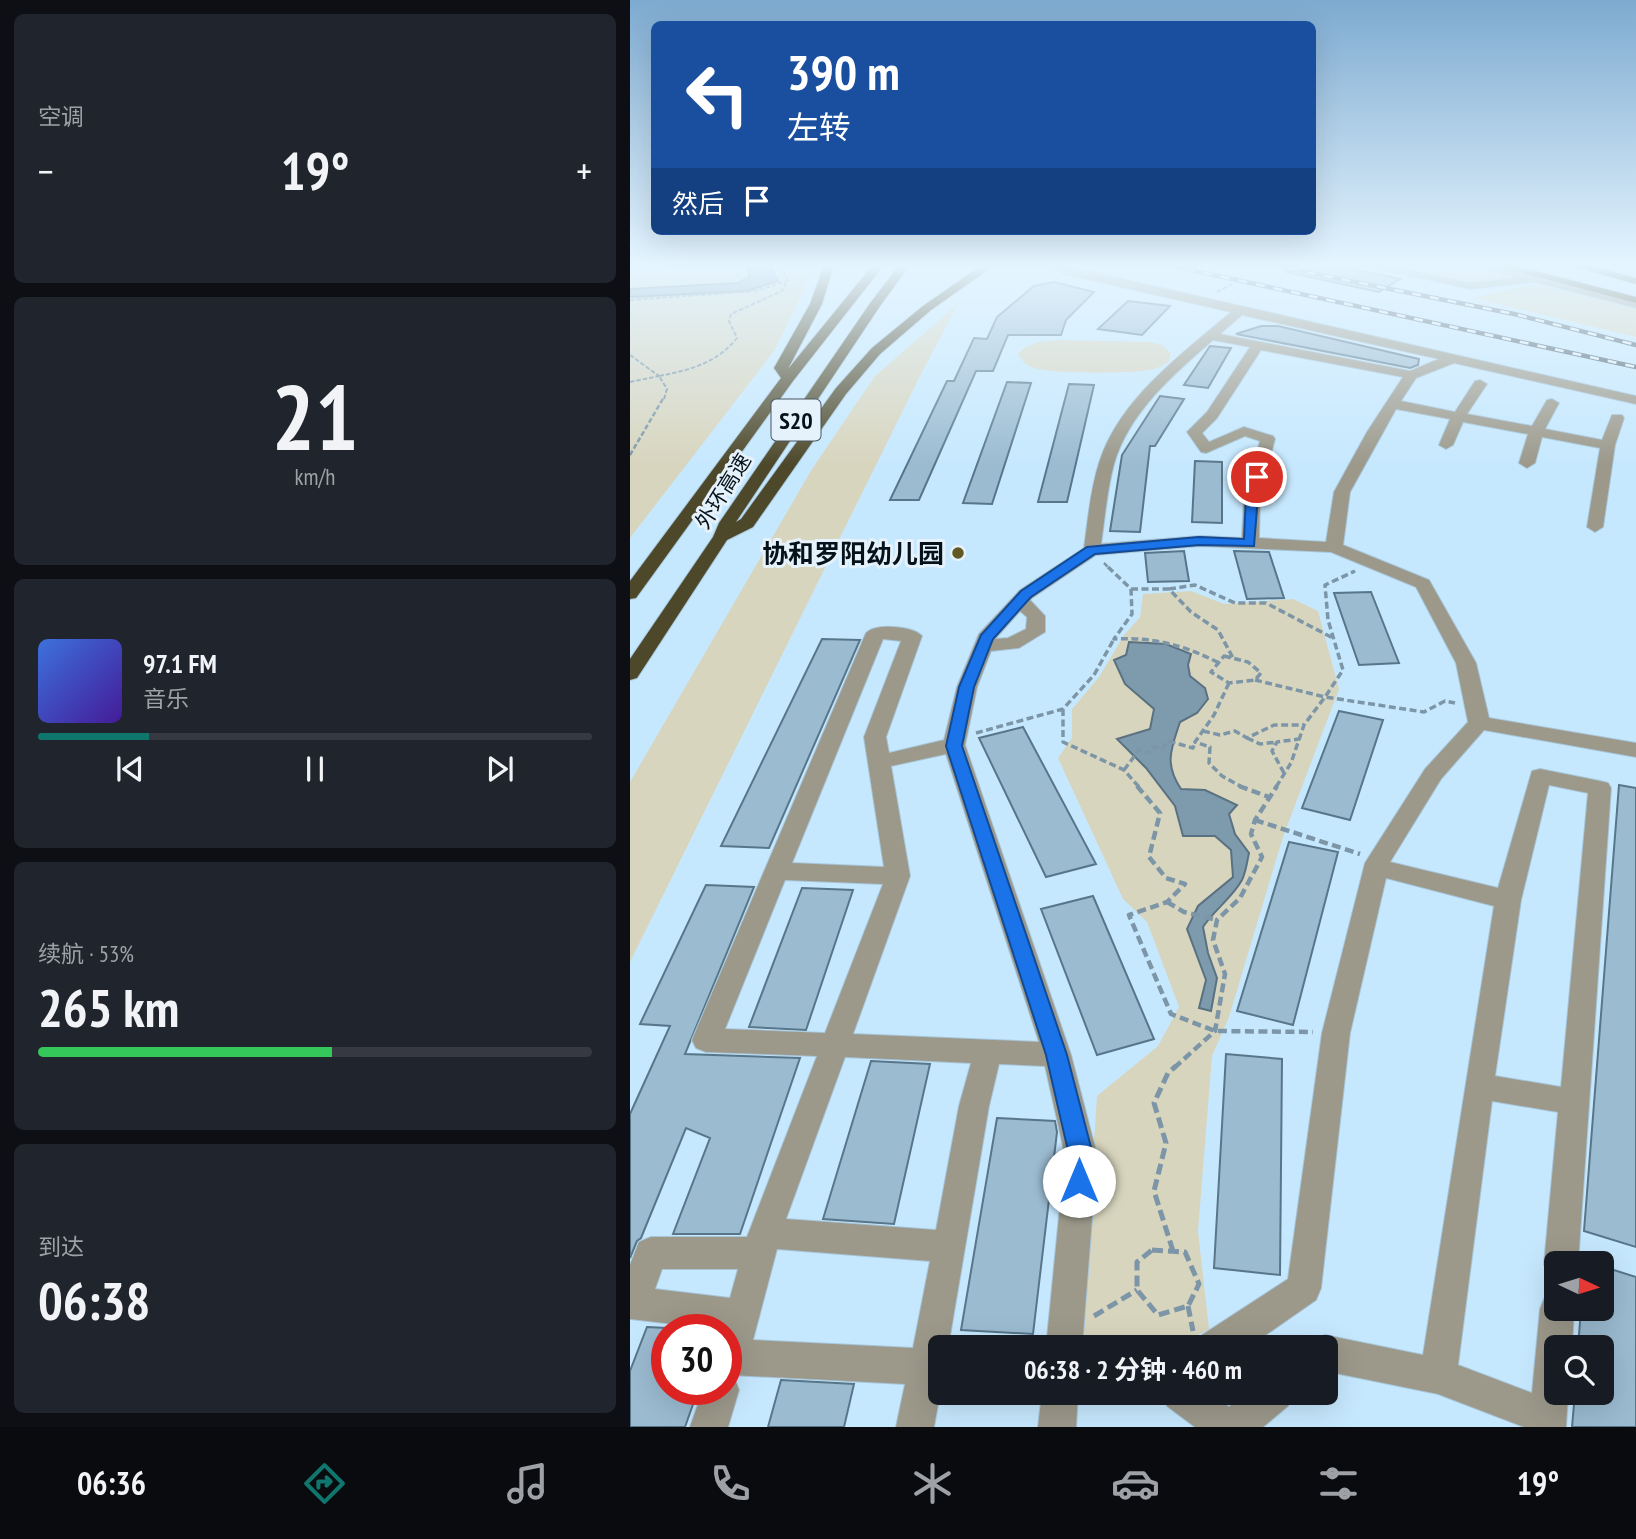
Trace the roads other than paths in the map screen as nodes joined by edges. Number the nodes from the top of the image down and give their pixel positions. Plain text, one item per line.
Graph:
1 (801, 332) edge
2 (825, 332) edge
3 (856, 332) edge
4 (899, 332) edge
5 (1216, 332) edge
6 (1337, 332) edge
7 (1350, 332) edge
8 (1211, 336) junction
9 (1258, 345) junction
10 (1454, 358) junction
11 (1411, 375) junction
12 (788, 378) junction
13 (1480, 384) dead end
14 (1636, 397) edge
15 (1552, 403) dead end
16 (1392, 404) junction
17 (1458, 416) junction
18 (1617, 418) dead end
19 (1536, 432) junction
20 (1446, 445) dead end
21 (1608, 445) junction
22 (1527, 463) dead end
23 (1595, 527) dead end
24 (721, 537) junction
25 (1250, 543) junction
26 (1335, 547) junction
27 (1092, 550) junction
28 (630, 594) edge
29 (1020, 601) junction
30 (982, 646) junction
31 (630, 674) edge
32 (1477, 714) junction
33 (954, 742) junction
34 (1636, 750) edge
35 (879, 762) junction
36 (1376, 865) junction
37 (776, 871) junction
38 (898, 876) junction
39 (1508, 900) junction
40 (835, 1045) junction
41 (988, 1052) junction
42 (1056, 1055) junction
43 (1479, 1086) junction
44 (1575, 1102) junction
45 (762, 1243) junction
46 (950, 1247) junction
47 (1562, 1251) edge
48 (632, 1307) edge
49 (709, 1314) edge
50 (742, 1317) edge
51 (1556, 1321) edge
52 (938, 1335) edge
53 (1064, 1335) edge
54 (1217, 1335) edge
55 (1338, 1356) edge
56 (928, 1367) edge
57 (742, 1373) edge
58 (1438, 1376) junction
59 (928, 1384) edge
60 (716, 1405) edge
61 (1059, 1405) edge
62 (1196, 1405) edge
63 (1261, 1405) edge
64 (1547, 1422) edge
65 (709, 1427) edge
66 (915, 1427) edge
67 (1057, 1427) edge
68 (1226, 1427) edge
69 (1234, 1427) edge

1 - 12 highway
2 - 12 highway, 外环高速 / S20
3 - 24 highway, 外环高速 / S20
4 - 24 highway
5 - 8 street
6 - 10 street
7 - 14 street
8 - 9 street
8 - 27 street
9 - 11 street
9 - 25 street
10 - 11 street
10 - 14 street
11 - 16 street
12 - 28 highway, 外环高速 / S20
13 - 17 street
15 - 19 street
16 - 17 street
16 - 26 street
17 - 19 street
17 - 20 street
18 - 21 street
19 - 21 street
19 - 22 street
21 - 23 street
24 - 31 highway, 外环高速 / S20
25 - 26 street
25 - 27 street
26 - 32 street
27 - 29 street
29 - 30 street
29 - 30 street
30 - 33 street
32 - 34 street
32 - 36 street
33 - 35 street
33 - 42 street
35 - 37 street
35 - 38 street
36 - 39 street
36 - 54 street
37 - 38 street
37 - 40 street
38 - 40 street
39 - 43 street
39 - 44 street
40 - 41 street
40 - 45 street
41 - 42 street
41 - 46 street
42 - 53 street
43 - 44 street
43 - 58 street
44 - 47 street
45 - 46 street
45 - 48 street
45 - 50 street
46 - 52 street
48 - 49 street
51 - 64 street
55 - 58 street
56 - 57 street
58 - 64 street
59 - 66 street
60 - 65 street
61 - 67 street
62 - 68 street
63 - 69 street

